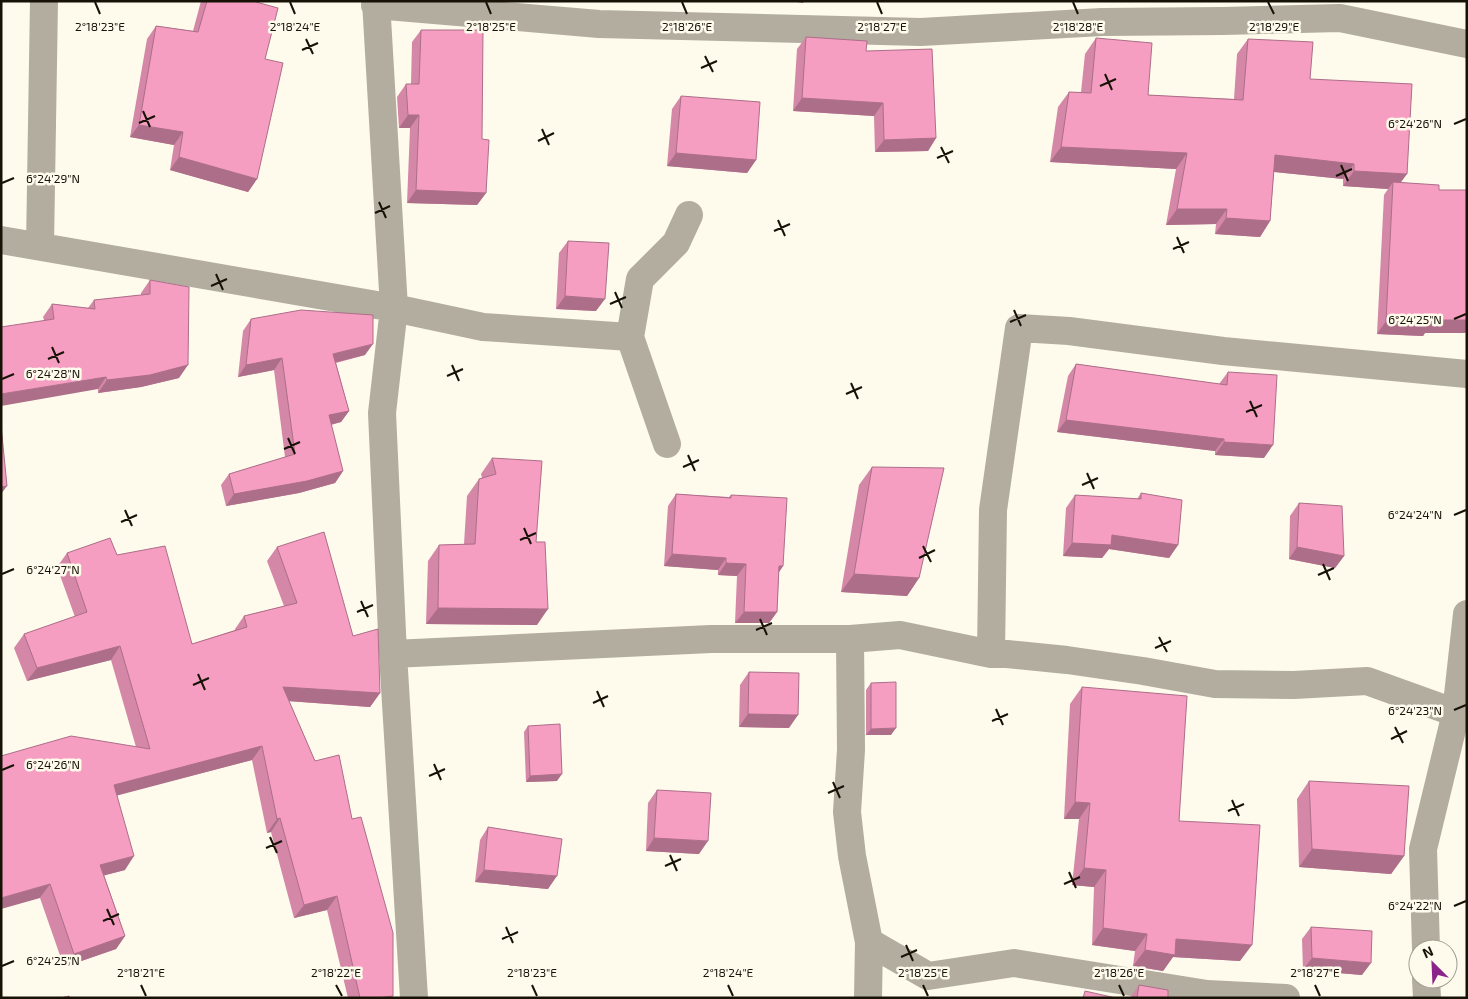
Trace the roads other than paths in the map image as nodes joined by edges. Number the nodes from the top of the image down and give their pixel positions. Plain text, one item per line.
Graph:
1 (44, 1) edge
2 (376, 3) edge
3 (1032, 13) edge
4 (1467, 44) edge
5 (689, 215) dead end
6 (1, 240) edge
7 (40, 246) junction
8 (394, 308) junction
9 (630, 337) junction
10 (1467, 374) edge
11 (667, 444) dead end
12 (1467, 614) edge
13 (850, 639) junction
14 (393, 654) junction
15 (991, 654) junction
16 (1462, 713) edge
17 (1426, 939) edge
18 (869, 942) junction
19 (414, 998) edge
20 (868, 998) edge
21 (1286, 998) edge

1 - 7 street
2 - 3 street
2 - 8 street
3 - 4 street
5 - 9 street
6 - 7 street
7 - 8 street
8 - 9 street
8 - 14 street
9 - 11 street
10 - 15 street
12 - 16 street
13 - 14 street
13 - 15 street
13 - 18 street
14 - 19 street
15 - 16 street
16 - 17 street
18 - 20 street
18 - 21 street

